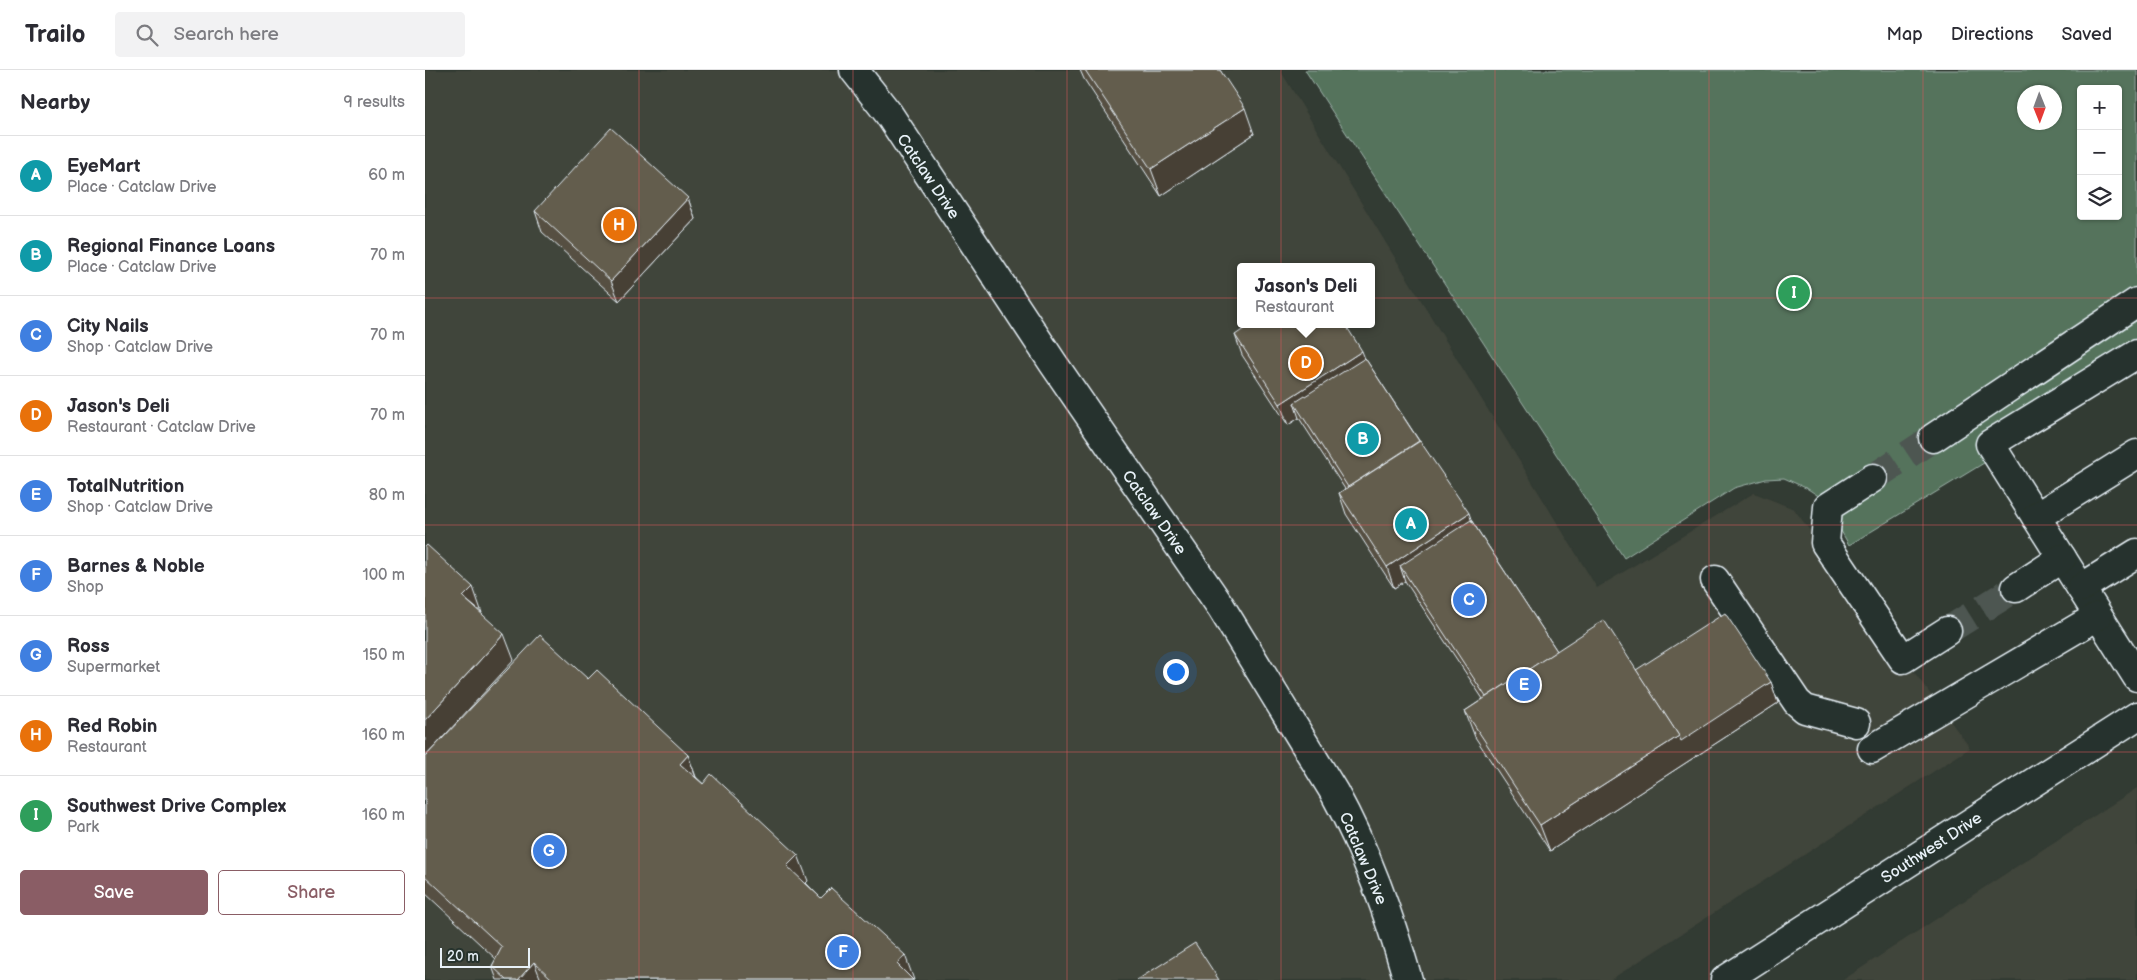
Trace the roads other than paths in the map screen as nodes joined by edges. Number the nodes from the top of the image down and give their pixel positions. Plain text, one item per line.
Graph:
1 (854, 70) edge
2 (2137, 302) edge
3 (2137, 354) edge
4 (1933, 438) tunnel mouth
5 (2137, 454) edge
6 (1873, 478) tunnel mouth
7 (2036, 517) junction
8 (2137, 553) edge
9 (2062, 558) junction
10 (1715, 580) dead end
11 (2016, 588) tunnel mouth
12 (2081, 588) junction
13 (2098, 616) junction
14 (1947, 631) tunnel mouth
15 (2137, 677) edge
16 (2137, 716) edge
17 (1856, 723) dead end
18 (1872, 749) dead end
19 (1389, 914) junction
20 (1391, 980) edge
21 (1408, 980) edge
22 (1725, 980) edge

1 - 19 street, Catclaw Drive
2 - 4 street
3 - 7 street
5 - 7 street
6 - 14 street
7 - 9 street
8 - 12 street
9 - 11 street
9 - 12 street
10 - 17 street
12 - 13 street
13 - 15 street
13 - 18 street
16 - 22 street, Southwest Drive
19 - 20 street
19 - 21 street, Catclaw Drive

